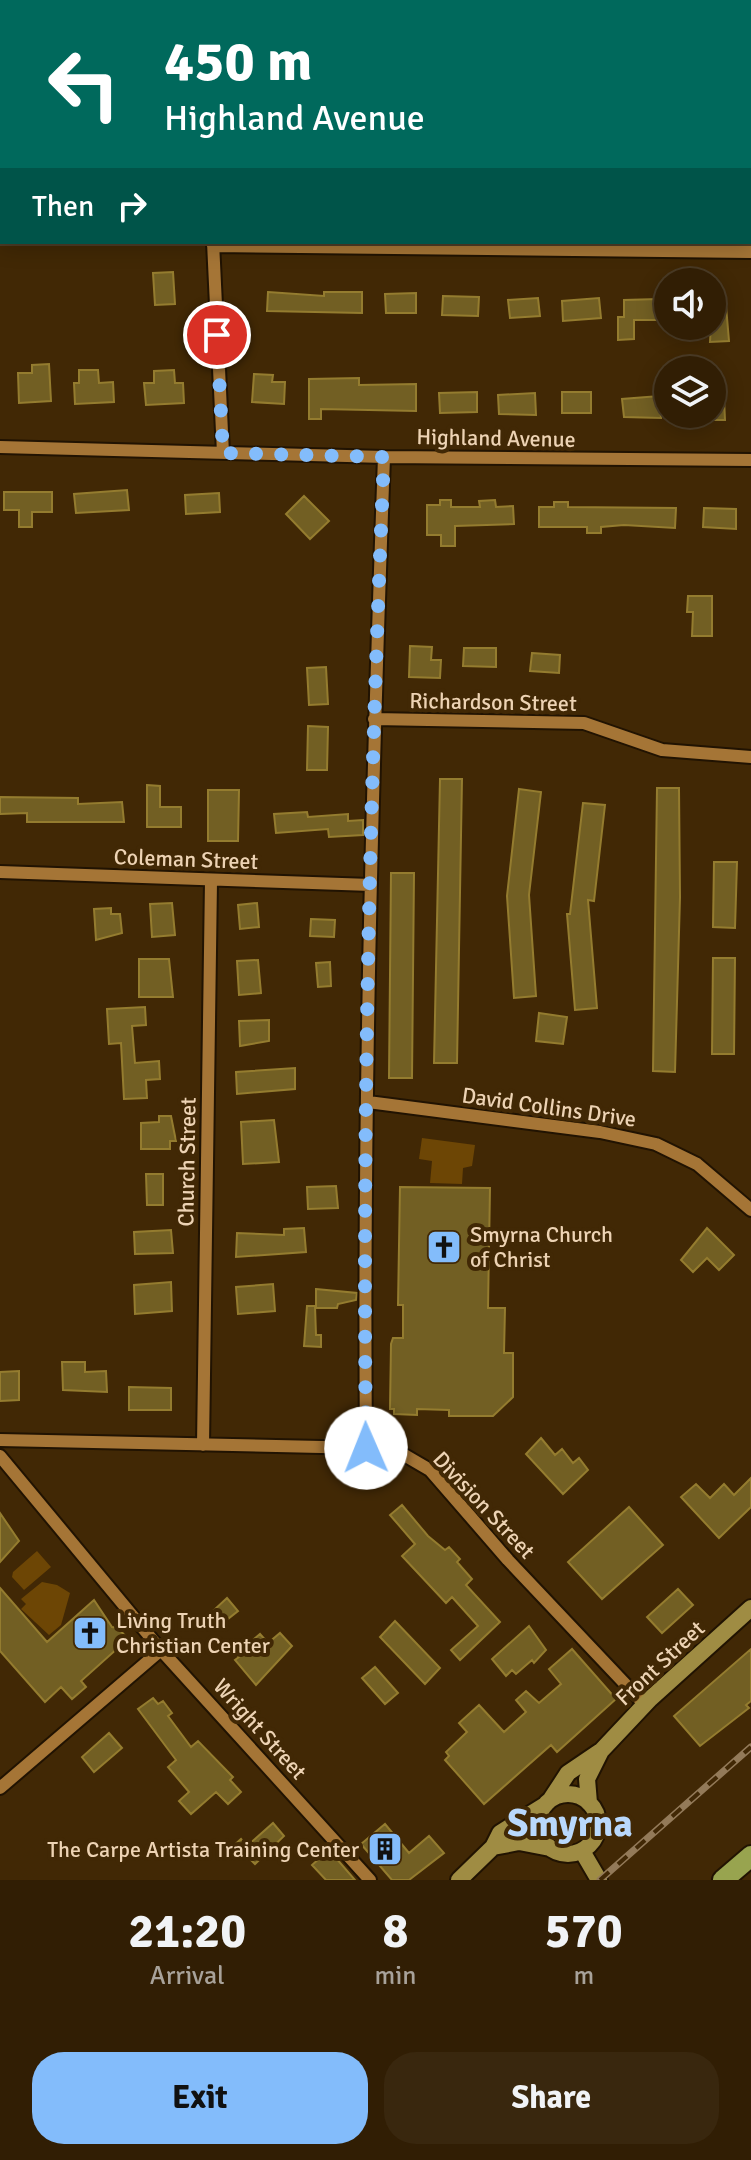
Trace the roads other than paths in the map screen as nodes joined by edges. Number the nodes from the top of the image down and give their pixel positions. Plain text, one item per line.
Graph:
1 (213, 244) edge
2 (751, 252) edge
3 (0, 447) edge
4 (223, 453) junction
5 (384, 457) junction
6 (751, 460) edge
7 (374, 719) junction
8 (751, 757) edge
9 (0, 872) edge
10 (211, 881) junction
11 (371, 885) junction
12 (368, 1102) junction
13 (751, 1210) edge
14 (0, 1440) edge
15 (203, 1445) junction
16 (366, 1448) junction
17 (0, 1456) edge
18 (751, 1608) edge
19 (161, 1650) junction
20 (645, 1705) junction
21 (601, 1751) junction
22 (0, 1788) edge
23 (548, 1802) junction
24 (589, 1803) junction
25 (493, 1847) junction
26 (551, 1848) junction
27 (582, 1851) junction
28 (751, 1856) edge
29 (370, 1880) edge
30 (459, 1880) edge
31 (599, 1880) edge
32 (723, 1880) edge

1 - 2 street
1 - 4 street
3 - 4 street, Highland Avenue
4 - 5 street, Highland Avenue
5 - 6 street, Highland Avenue
5 - 7 street
7 - 8 street, Richardson Street
7 - 11 street
9 - 10 street, Coleman Street
10 - 11 street, Coleman Street
10 - 15 street, Church Street
11 - 12 street
12 - 13 street, David Collins Drive
12 - 16 street
14 - 15 street, Division Street
15 - 16 street, Division Street
16 - 20 street, Division Street
17 - 19 street, Wright Street
18 - 20 street, Front Street
19 - 22 street
19 - 29 street, Wright Street
20 - 21 street, Front Street
21 - 23 street, Front Street
21 - 24 street, Front Street
23 - 24 street
23 - 25 street, Front Street
23 - 26 street
24 - 27 street, Front Street
25 - 26 street
25 - 30 street, Front Street
26 - 27 street
27 - 31 street
28 - 32 main road

